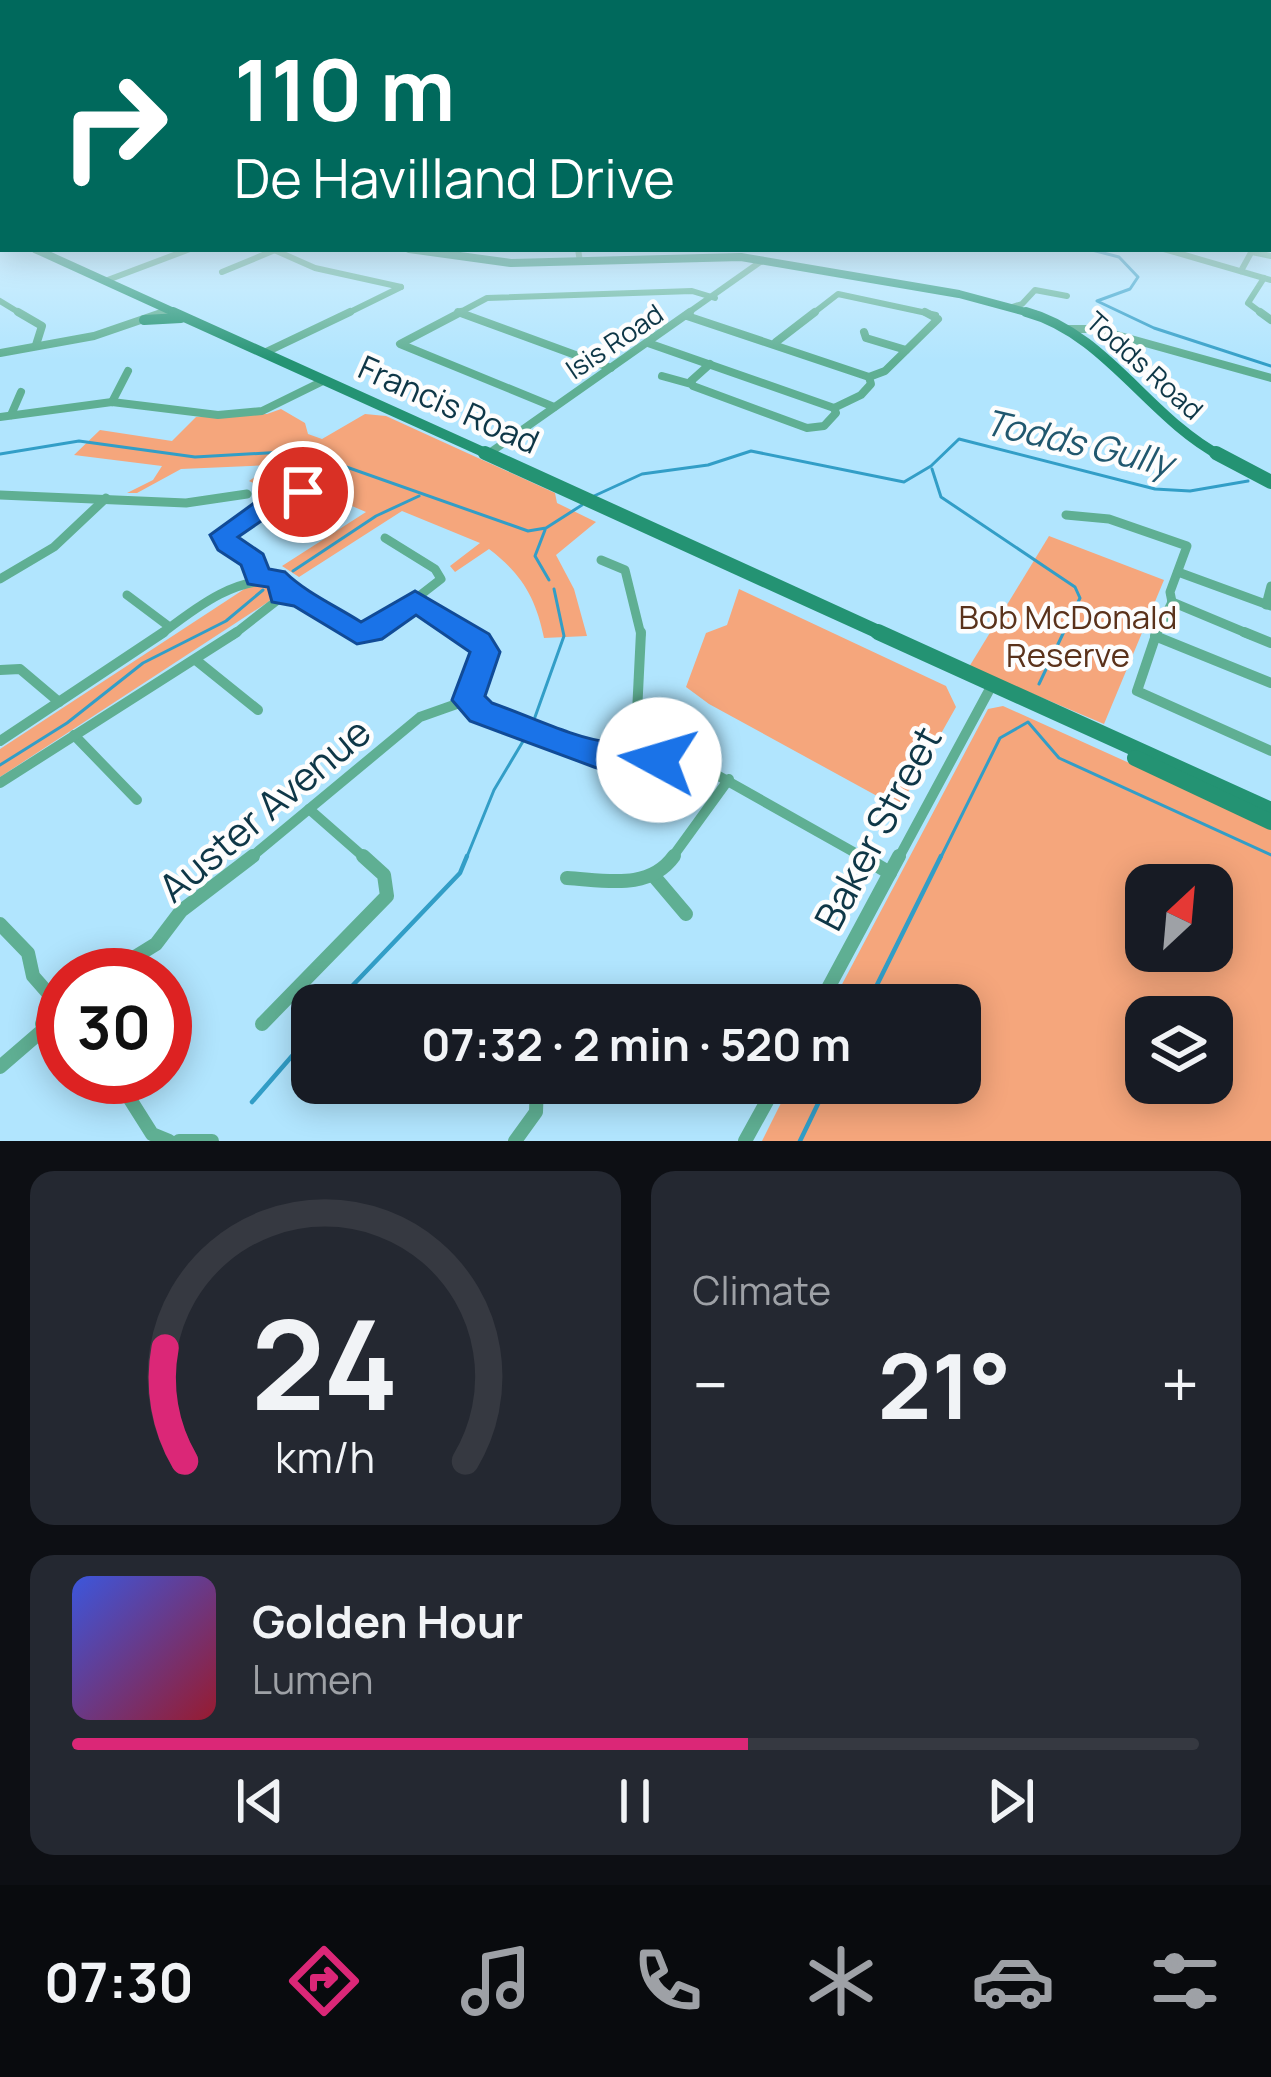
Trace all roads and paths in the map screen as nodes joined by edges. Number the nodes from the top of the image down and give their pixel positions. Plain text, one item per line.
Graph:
1 (46, 254) edge
2 (176, 254) edge
3 (264, 254) edge
4 (284, 254) edge
5 (443, 254) edge
6 (579, 254) edge
7 (1182, 254) edge
8 (1250, 254) edge
9 (764, 260) junction
10 (580, 262) junction
11 (222, 272) dead end
12 (1241, 272) junction
13 (1268, 279) edge
14 (105, 281) junction
15 (591, 294) junction
16 (1071, 295) dead end
17 (715, 298) junction
18 (0, 301) edge
19 (10, 307) junction
20 (1024, 308) junction
21 (169, 310) junction
22 (593, 310) dead end
23 (0, 311) edge
24 (458, 312) junction
25 (687, 316) junction
26 (186, 318) junction
27 (144, 320) junction
28 (1271, 320) edge
29 (1064, 325) junction
30 (1087, 328) joint
31 (879, 341) dead end
32 (776, 342) junction
33 (648, 343) junction
34 (36, 346) junction
35 (906, 350) junction
36 (0, 353) edge
37 (264, 353) junction
38 (710, 364) junction
39 (611, 368) junction
40 (128, 371) dead end
41 (662, 376) dead end
42 (869, 377) junction
43 (1271, 377) edge
44 (323, 381) junction
45 (691, 384) junction
46 (21, 392) dead end
47 (112, 402) junction
48 (554, 407) junction
49 (835, 408) junction
50 (5, 416) edge
51 (488, 454) junction
52 (1271, 482) edge
53 (248, 494) dead end
54 (0, 495) edge
55 (106, 498) junction
56 (342, 513) dead end
57 (1066, 515) dead end
58 (385, 538) dead end
59 (601, 560) dead end
60 (1178, 572) junction
61 (257, 577) junction
62 (0, 580) edge
63 (1271, 586) edge
64 (127, 595) dead end
65 (282, 595) junction
66 (415, 602) junction
67 (1172, 602) junction
68 (1269, 605) edge
69 (167, 625) junction
70 (1155, 636) junction
71 (1271, 643) edge
72 (197, 661) junction
73 (0, 671) edge
74 (1271, 683) edge
75 (991, 686) junction
76 (468, 700) junction
77 (59, 702) junction
78 (258, 710) dead end
79 (74, 735) junction
80 (0, 741) edge
81 (1271, 752) edge
82 (635, 754) junction
83 (729, 779) junction
84 (0, 783) edge
85 (137, 800) dead end
86 (309, 809) junction
87 (1271, 810) edge
88 (1271, 823) edge
89 (890, 873) junction
90 (653, 874) junction
91 (567, 878) dead end
92 (686, 914) dead end
93 (0, 924) edge
94 (147, 948) edge
95 (36, 979) edge
96 (830, 984) edge
97 (262, 1024) dead end
98 (36, 1036) edge
99 (0, 1067) edge
100 (133, 1104) edge
101 (536, 1104) edge
102 (766, 1104) edge
103 (169, 1141) edge
104 (179, 1141) edge
105 (212, 1141) edge
106 (515, 1141) edge
107 (746, 1141) edge

1 - 14 main road, Francis Road
2 - 14 street
3 - 11 street
4 - 37 street
5 - 10 main road, Todds Road
6 - 10 street
7 - 12 street
8 - 12 street
9 - 10 main road, Todds Road
9 - 17 street, Isis Road
9 - 20 main road, Todds Road
12 - 13 street
13 - 28 street
14 - 21 main road, Francis Road
15 - 17 street
15 - 22 street
15 - 24 street
16 - 20 street
17 - 25 street, Isis Road
18 - 19 street
19 - 23 street
19 - 34 street
20 - 29 main road, Todds Road
21 - 26 main road, Francis Road
21 - 27 street
24 - 39 street
24 - 48 street
25 - 32 street
25 - 33 street, Isis Road
26 - 27 main road
26 - 37 main road, Francis Road
27 - 34 street
29 - 30 main road
29 - 52 main road, Todds Road
30 - 43 street
31 - 35 street
32 - 35 street
32 - 42 street
33 - 38 street
33 - 39 street, Isis Road
34 - 36 street
35 - 42 street
37 - 44 main road, Francis Road
38 - 45 street
38 - 49 street
39 - 48 street, Isis Road
40 - 47 street
41 - 45 street
42 - 49 street
44 - 47 street
44 - 51 main road, Francis Road
45 - 49 street
46 - 50 street
47 - 50 street
48 - 51 street, Isis Road
51 - 75 main road, Francis Road
53 - 55 street
54 - 55 street
55 - 62 street
56 - 61 street
57 - 60 street
58 - 66 street
59 - 82 street
60 - 67 street
60 - 68 street
61 - 65 street
61 - 69 street
63 - 68 street
64 - 69 street
65 - 66 street
65 - 72 street
66 - 76 street
67 - 70 street
67 - 71 street
69 - 77 street
70 - 74 street
70 - 81 street
72 - 78 street
72 - 79 street
73 - 77 street
75 - 87 main road, Francis Road
75 - 88 main road, Francis Road
75 - 89 street, Baker Street
76 - 82 street
76 - 86 street, Auster Avenue
77 - 80 street
79 - 84 street
79 - 85 street
82 - 83 street
83 - 89 street
83 - 90 street
86 - 94 street, Auster Avenue
86 - 97 street
89 - 96 street, Baker Street
90 - 91 street
90 - 92 street
93 - 95 street
98 - 99 street
100 - 103 street
101 - 106 street
102 - 107 street
104 - 105 street

